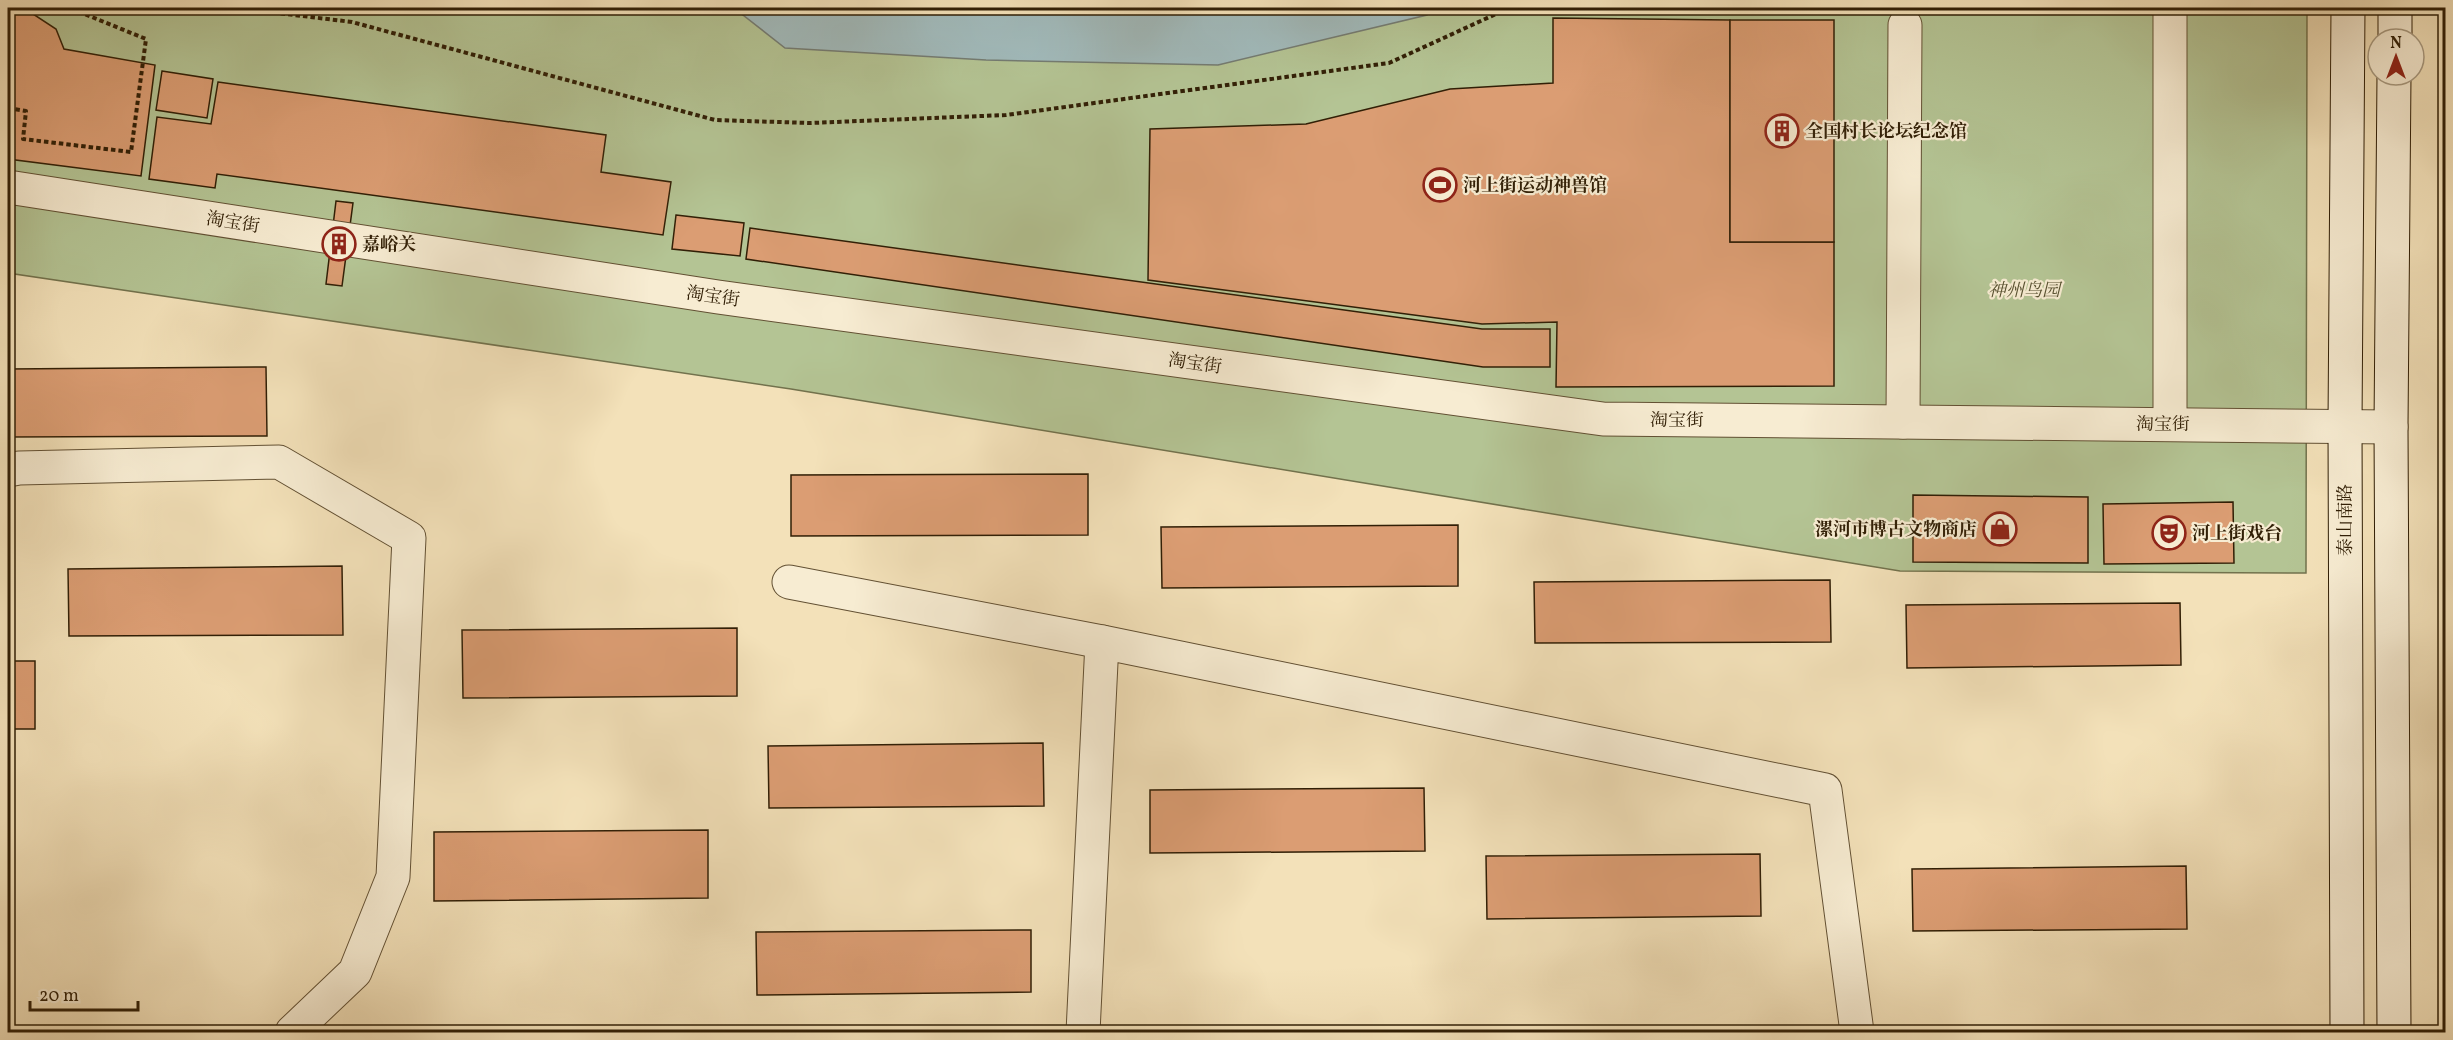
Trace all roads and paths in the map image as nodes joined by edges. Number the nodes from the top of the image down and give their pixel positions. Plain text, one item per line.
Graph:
1 (83, 8) edge
2 (236, 8) edge
3 (1509, 8) edge
4 (2170, 8) edge
5 (2348, 8) edge
6 (2395, 8) edge
7 (1905, 25) dead end
8 (2395, 27) edge
9 (2394, 87) edge
10 (8, 108) edge
11 (8, 187) edge
12 (1903, 422) junction
13 (2170, 424) junction
14 (2345, 425) junction
15 (2391, 427) junction
16 (8, 470) edge
17 (789, 582) dead end
18 (1102, 642) junction
19 (292, 1032) edge
20 (1083, 1032) edge
21 (1857, 1032) edge
22 (2347, 1032) edge
23 (2394, 1032) edge

1 - 10 path
2 - 3 path
4 - 13 street
5 - 14 street, 泰山南路
6 - 8 street
7 - 12 street
9 - 15 street
11 - 12 street, 淘宝街
12 - 13 street, 淘宝街
13 - 14 street, 淘宝街
14 - 15 street, 淘宝街
14 - 22 street, 泰山南路
15 - 23 street
16 - 19 street
17 - 18 street
18 - 20 street
18 - 21 street

